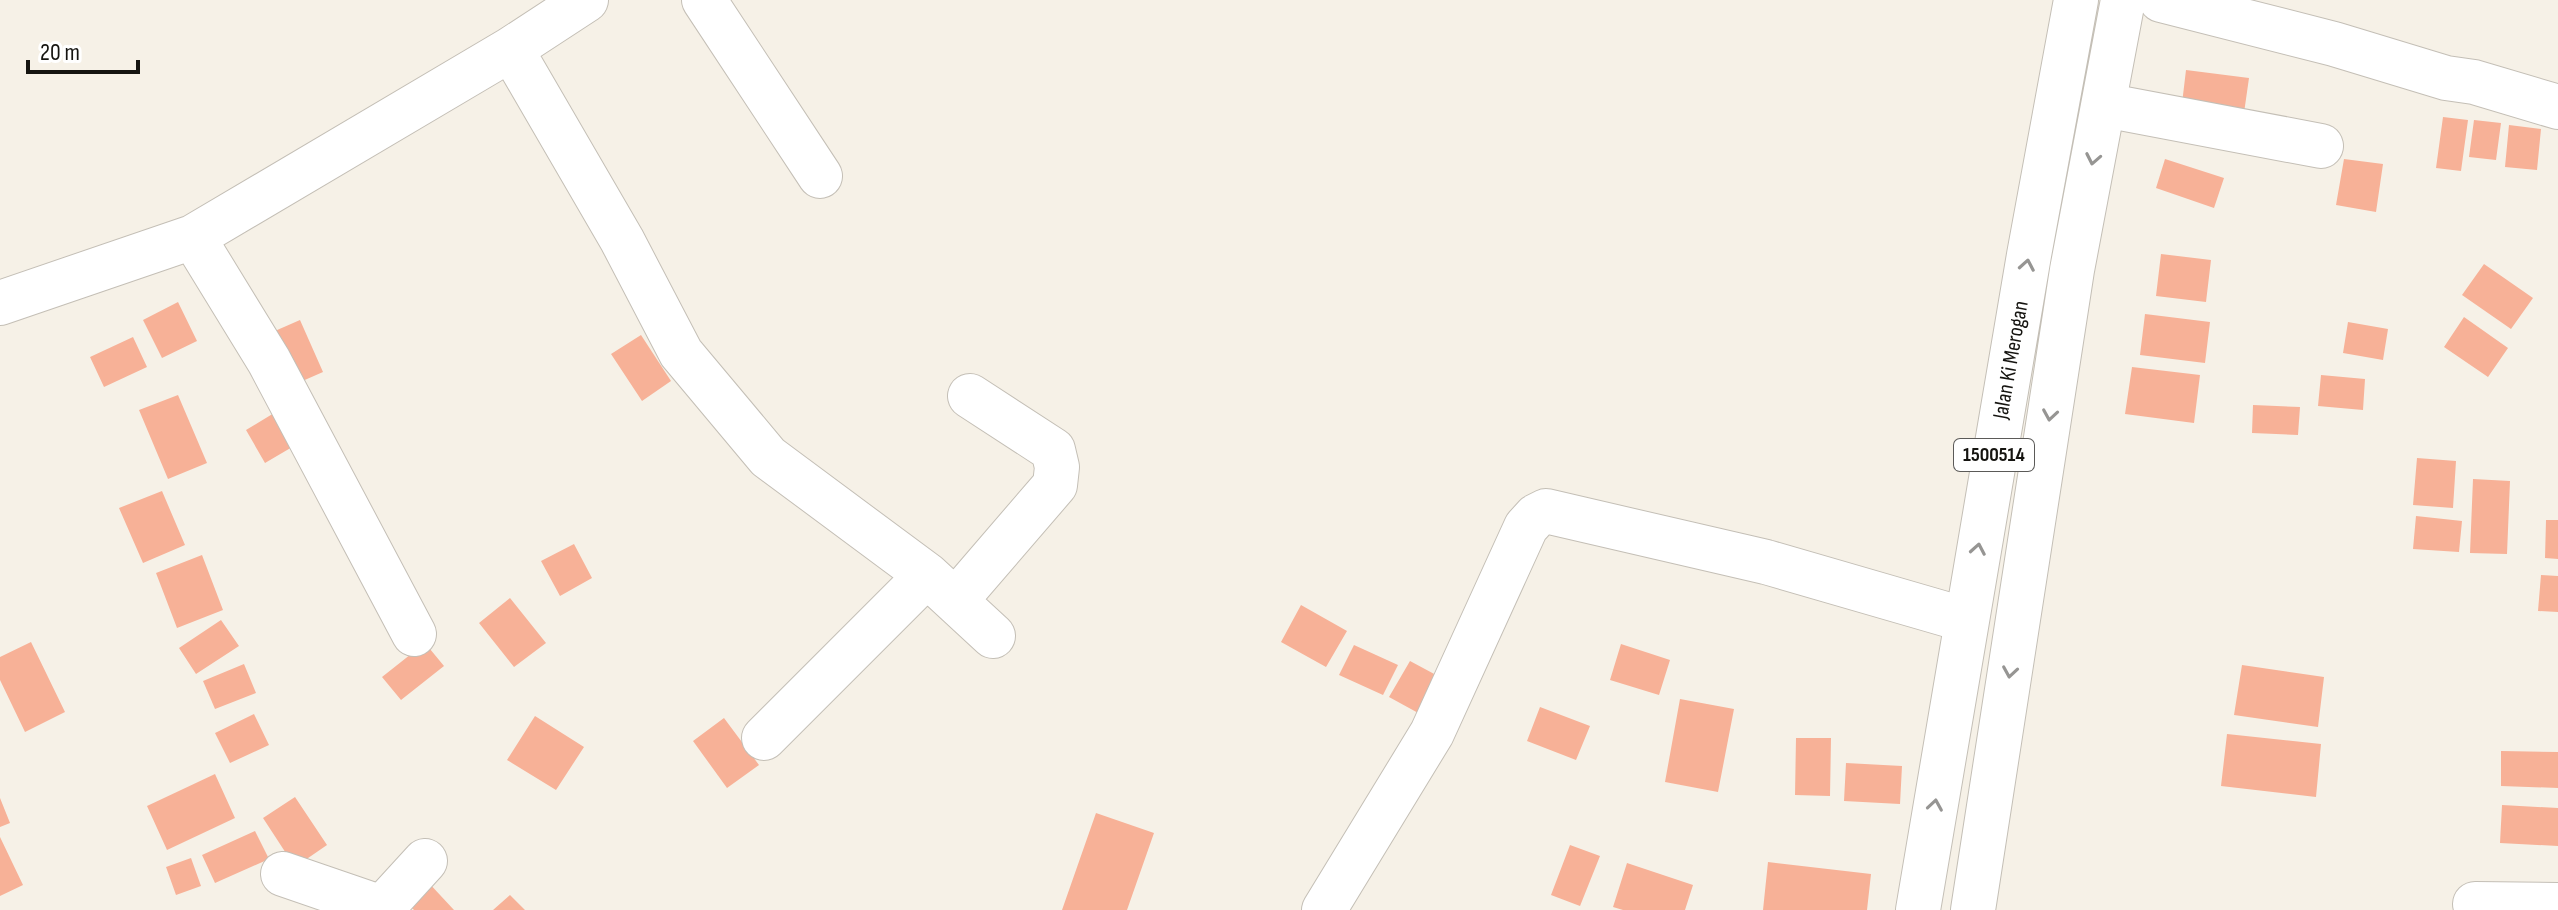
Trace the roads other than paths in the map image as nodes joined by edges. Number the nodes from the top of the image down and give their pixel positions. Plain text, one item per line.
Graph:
1 (586, 0) edge
2 (704, 0) edge
3 (2076, 0) edge
4 (2123, 0) edge
5 (2161, 0) edge
6 (511, 49) junction
7 (2104, 105) junction
8 (2558, 107) edge
9 (2321, 146) dead end
10 (820, 176) dead end
11 (193, 237) junction
12 (0, 303) edge
13 (970, 396) dead end
14 (942, 587) junction
15 (1966, 620) junction
16 (414, 634) dead end
17 (993, 636) dead end
18 (764, 738) dead end
19 (1980, 857) junction
20 (1926, 858) junction
21 (425, 861) dead end
22 (283, 874) dead end
23 (2475, 904) dead end
24 (2558, 905) edge
25 (385, 909) edge
26 (1324, 910) edge
27 (1918, 910) edge
28 (1973, 910) edge

1 - 6 main road
2 - 10 main road
15 -> 3 main road, Jalan Ki Merogan / 1500514
4 - 7 main road, Jalan Ki Merogan / 1500514
5 - 8 main road
6 - 11 main road
6 - 14 main road
7 - 9 main road
7 -> 19 main road, Jalan Ki Merogan / 1500514
11 - 12 main road
11 - 16 main road
13 - 14 main road
14 - 17 main road
14 - 18 main road
20 -> 15 main road, Jalan Ki Merogan / 1500514
15 - 26 main road
19 - 20 main road
19 - 28 main road, Jalan Ki Merogan / 1500514
20 - 27 main road, Jalan Ki Merogan / 1500514
21 - 25 main road
22 - 25 main road
23 - 24 main road

